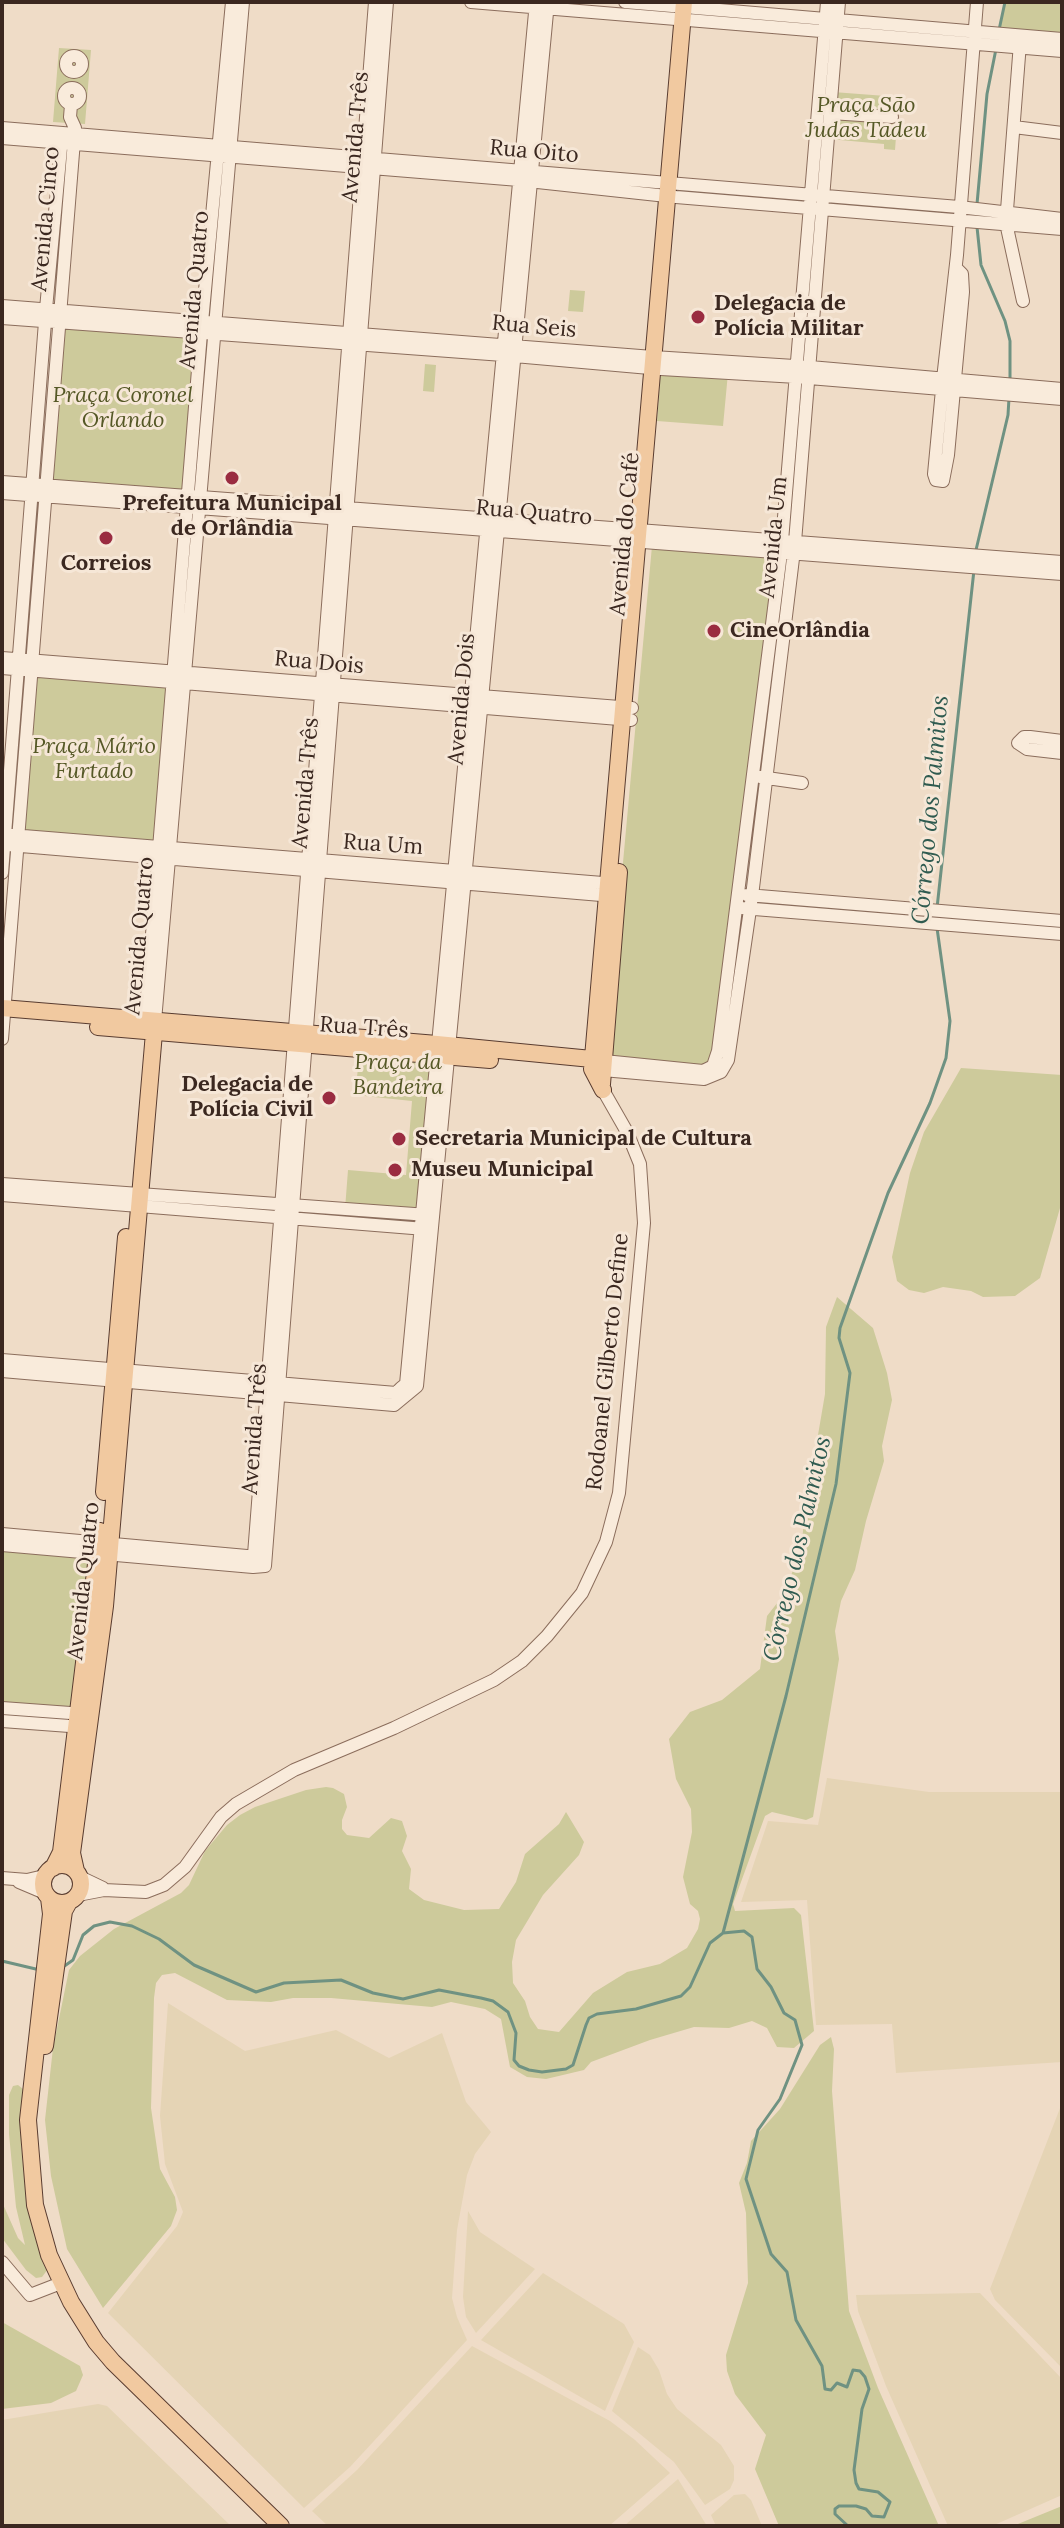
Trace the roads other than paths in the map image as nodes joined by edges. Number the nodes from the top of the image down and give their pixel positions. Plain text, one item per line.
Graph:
1 (232, 2) edge
2 (243, 2) edge
3 (375, 2) edge
4 (387, 2) edge
5 (471, 2) edge
6 (625, 2) edge
7 (827, 2) edge
8 (839, 2) edge
9 (977, 2) edge
10 (542, 5) edge
11 (689, 10) edge
12 (831, 26) junction
13 (978, 38) junction
14 (1062, 39) edge
15 (1020, 42) junction
16 (1062, 51) edge
17 (73, 73) dead end
18 (830, 113) junction
19 (892, 117) dead end
20 (1014, 127) junction
21 (2, 128) edge
22 (1062, 133) edge
23 (2, 138) edge
24 (68, 139) junction
25 (224, 152) junction
26 (368, 164) junction
27 (525, 176) junction
28 (673, 190) junction
29 (817, 201) junction
30 (965, 213) junction
31 (1006, 218) junction
32 (1062, 219) edge
33 (1062, 229) edge
34 (1023, 301) dead end
35 (2, 306) edge
36 (51, 316) junction
37 (2, 318) edge
38 (208, 328) junction
39 (354, 339) junction
40 (509, 350) junction
41 (657, 363) junction
42 (803, 372) junction
43 (948, 385) junction
44 (1062, 389) edge
45 (1022, 391) junction
46 (1062, 399) edge
47 (2, 482) edge
48 (37, 490) junction
49 (2, 493) edge
50 (194, 502) junction
51 (341, 514) junction
52 (493, 524) junction
53 (641, 536) junction
54 (788, 547) junction
55 (977, 562) junction
56 (1062, 562) edge
57 (1062, 574) edge
58 (2, 658) edge
59 (24, 665) junction
60 (2, 668) edge
61 (179, 677) junction
62 (327, 689) junction
63 (476, 700) junction
64 (627, 714) junction
65 (1062, 741) edge
66 (1062, 753) edge
67 (760, 776) junction
68 (802, 783) dead end
69 (8, 840) edge
70 (164, 854) junction
71 (313, 866) junction
72 (2, 873) edge
73 (460, 876) junction
74 (612, 890) junction
75 (745, 902) junction
76 (955, 919) junction
77 (1062, 921) edge
78 (1062, 934) edge
79 (3, 1014) edge
80 (149, 1026) junction
81 (300, 1038) junction
82 (2, 1039) edge
83 (443, 1050) junction
84 (598, 1065) junction
85 (717, 1069) joint
86 (603, 1090) joint
87 (2, 1184) edge
88 (39, 1192) junction
89 (2, 1195) edge
90 (135, 1200) junction
91 (286, 1212) junction
92 (426, 1215) junction
93 (425, 1229) junction
94 (2, 1360) edge
95 (26, 1367) junction
96 (2, 1371) edge
97 (120, 1374) junction
98 (272, 1387) junction
99 (2, 1534) edge
100 (2, 1545) edge
101 (104, 1548) junction
102 (2, 1708) edge
103 (2, 1721) edge
104 (84, 1721) junction
105 (74, 1790) junction
106 (78, 1874) junction
107 (7, 1879) edge
108 (48, 1884) junction
109 (110, 1890) junction
110 (74, 1898) junction
111 (55, 1930) junction
112 (2, 2262) edge
113 (61, 2283) junction
114 (281, 2526) edge

1 - 25 street, Avenida Quatro
2 - 25 street, Avenida Quatro
3 - 26 street, Avenida Três
4 - 26 street, Avenida Três
5 - 10 street
6 - 11 street
7 - 12 street, Avenida Um
8 - 12 street, Avenida Um
9 - 13 street
10 - 11 street
10 - 27 street, Avenida Dois
11 - 12 street
11 - 28 main road, Avenida do Café
12 - 13 street
12 - 18 street, Avenida Um
12 - 29 street, Avenida Um
13 - 15 street
13 - 30 street
14 - 15 street
15 - 16 street
15 - 20 street
17 - 24 street, Avenida Cinco
18 - 19 street
18 - 29 street, Avenida Um
20 - 22 street
20 - 31 street
21 - 24 street, Rua Oito
23 - 24 street, Rua Oito
24 - 25 street, Rua Oito
24 - 36 street, Avenida Cinco
25 - 26 street, Rua Oito
25 - 38 street, Avenida Quatro
26 - 27 street, Rua Oito
26 - 39 street, Avenida Três
27 - 28 street, Rua Oito
27 - 40 street, Avenida Dois
28 - 29 street, Rua Oito
28 - 41 main road, Avenida do Café
29 - 30 street, Rua Oito
29 - 42 street, Avenida Um
30 - 31 street, Rua Oito
30 - 43 street
31 - 32 street, Rua Oito
31 - 33 street, Rua Oito
31 - 34 street
35 - 36 street, Rua Seis
36 - 37 street, Rua Seis
36 - 38 street, Rua Seis
36 - 48 street, Avenida Cinco
38 - 39 street, Rua Seis
38 - 50 street, Avenida Quatro
39 - 40 street, Rua Seis
39 - 51 street, Avenida Três
40 - 41 street, Rua Seis
40 - 52 street, Avenida Dois
41 - 42 street, Rua Seis
41 - 53 main road, Avenida do Café
42 - 43 street, Rua Seis
42 - 54 street, Avenida Um
43 - 43 street
43 - 45 street, Rua Seis
44 - 45 street, Rua Seis
45 - 46 street, Rua Seis
47 - 48 street, Rua Quatro
48 - 49 street, Rua Quatro
48 - 50 street, Rua Quatro
48 - 59 street, Avenida Cinco
50 - 51 street, Rua Quatro
50 - 61 street, Avenida Quatro
51 - 52 street, Rua Quatro
51 - 62 street, Avenida Três
52 - 53 street, Rua Quatro
52 - 63 street, Avenida Dois
53 - 54 street, Rua Quatro
53 - 64 main road, Avenida do Café
54 - 55 street, Rua Quatro
54 - 67 street, Avenida Um
55 - 56 street, Rua Quatro
55 - 57 street, Rua Quatro
58 - 59 street, Rua Dois
59 - 60 street, Rua Dois
59 - 61 street, Rua Dois
59 - 69 street, Avenida Cinco
61 - 62 street, Rua Dois
61 - 70 street, Avenida Quatro
62 - 63 street, Rua Dois
62 - 71 street, Avenida Três
63 - 64 street, Rua Dois
63 - 73 street, Avenida Dois
64 - 74 main road, Avenida do Café
65 - 66 street
67 - 68 street
67 - 75 street, Avenida Um
69 - 70 street, Rua Um
69 - 72 street, Avenida Cinco
69 - 79 street, Avenida Cinco
70 - 71 street, Rua Um
70 - 80 street, Avenida Quatro
71 - 73 street, Rua Um
71 - 81 street, Avenida Três
73 - 74 street, Rua Um
73 - 83 street, Avenida Dois
74 - 84 main road, Avenida do Café
75 - 76 street
75 - 85 street, Avenida Um
76 - 77 street
76 - 78 street
79 - 80 main road, Rua Três
79 - 82 street, Avenida Cinco
80 - 81 main road, Rua Três
80 - 90 main road, Avenida Quatro
81 - 83 main road, Rua Três
81 - 91 street, Avenida Três
83 - 84 main road, Rua Três
83 - 92 street, Avenida Dois
84 - 85 street, Rua Três
84 - 86 main road, Rodoanel Gilberto Define
86 - 109 street, Rodoanel Gilberto Define
87 - 88 street
88 - 89 street
88 - 90 street
90 - 91 street
90 - 97 main road, Avenida Quatro
91 - 92 street
91 - 93 street
91 - 98 street, Avenida Três
92 - 93 street, Avenida Dois
93 - 98 street, Avenida Dois
94 - 95 street
95 - 96 street
95 - 97 street
97 - 98 street
97 - 101 main road, Avenida Quatro
98 - 101 street, Avenida Três
99 - 101 street
100 - 101 street
101 - 104 main road, Avenida Quatro
102 - 104 street
103 - 104 street
104 - 105 main road, Avenida Quatro
105 - 106 main road, Avenida Quatro
105 - 108 main road, Avenida Quatro
106 - 108 main road
106 - 109 street, Rodoanel Gilberto Define
106 - 110 main road, Avenida Quatro
107 - 108 street
108 - 110 main road
108 - 111 main road, Avenida Quatro
109 - 110 street, Rodoanel Gilberto Define
110 - 111 main road, Avenida Quatro
111 - 113 main road
112 - 113 street
113 - 114 main road

